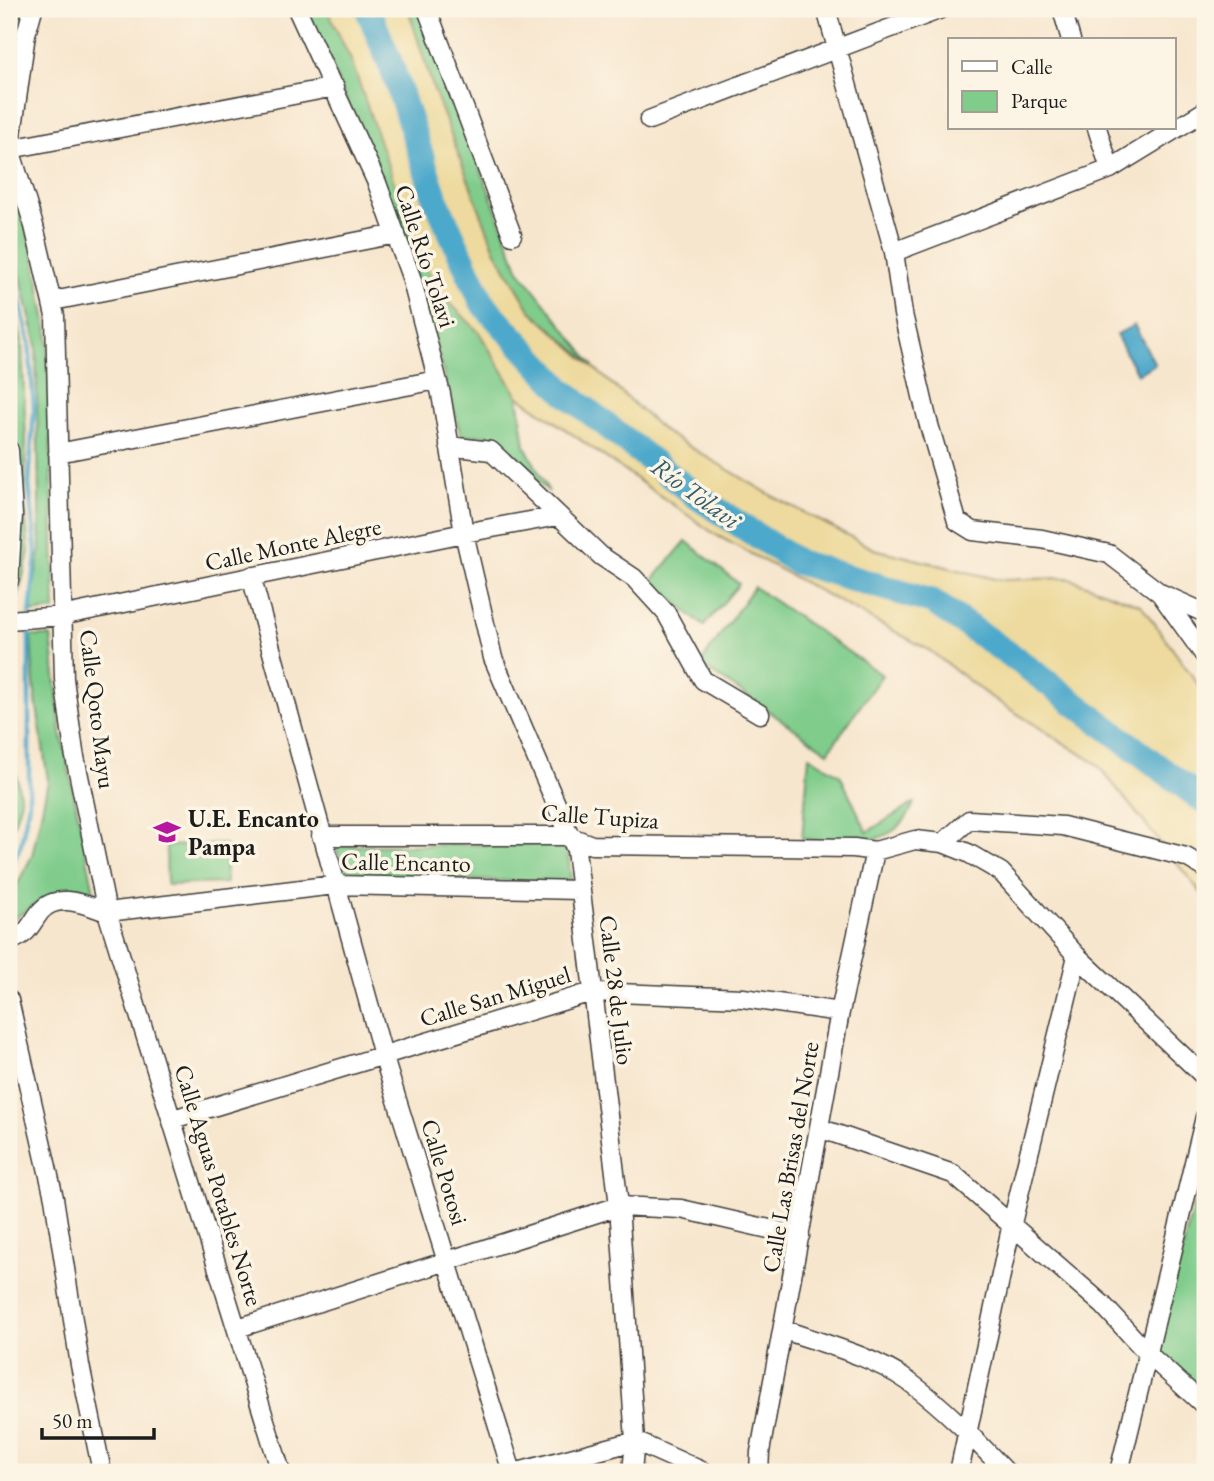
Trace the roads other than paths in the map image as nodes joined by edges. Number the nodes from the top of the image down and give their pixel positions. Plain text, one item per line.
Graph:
1 (33, 9) edge
2 (297, 9) edge
3 (427, 9) edge
4 (826, 9) edge
5 (941, 9) edge
6 (1062, 9) edge
7 (1070, 38) edge
8 (837, 47) junction
9 (335, 87) junction
10 (1205, 111) edge
11 (649, 120) dead end
12 (1176, 129) edge
13 (1098, 130) edge
14 (1174, 130) edge
15 (10, 149) edge
16 (1110, 169) junction
17 (396, 234) junction
18 (512, 235) dead end
19 (894, 252) junction
20 (53, 301) junction
21 (437, 380) junction
22 (449, 446) junction
23 (9, 450) edge
24 (58, 453) junction
25 (10, 472) edge
26 (558, 516) junction
27 (464, 533) junction
28 (251, 576) junction
29 (9, 580) edge
30 (1160, 593) junction
31 (1205, 613) edge
32 (61, 616) junction
33 (13, 620) edge
34 (1205, 656) edge
35 (760, 714) dead end
36 (321, 836) junction
37 (568, 836) junction
38 (943, 843) junction
39 (875, 851) junction
40 (1205, 868) edge
41 (335, 885) junction
42 (580, 890) junction
43 (107, 912) junction
44 (9, 943) edge
45 (1077, 956) junction
46 (592, 992) junction
47 (9, 1000) edge
48 (840, 1012) junction
49 (383, 1055) junction
50 (1205, 1076) edge
51 (1205, 1117) edge
52 (173, 1119) junction
53 (819, 1128) junction
54 (619, 1206) junction
55 (1012, 1223) junction
56 (800, 1236) junction
57 (447, 1262) junction
58 (237, 1328) junction
59 (784, 1330) junction
60 (1148, 1354) junction
61 (1205, 1406) edge
62 (968, 1432) junction
63 (635, 1441) junction
64 (102, 1472) edge
65 (281, 1472) edge
66 (512, 1472) edge
67 (518, 1472) edge
68 (632, 1472) edge
69 (704, 1472) edge
70 (759, 1472) edge
71 (959, 1472) edge
72 (1006, 1472) edge
73 (1119, 1472) edge

1 - 15 street
2 - 9 street, Calle Río Tolavi
3 - 18 street
4 - 8 street
5 - 8 street
6 - 7 street
8 - 11 street
8 - 19 street
9 - 15 street
9 - 17 street, Calle Río Tolavi
10 - 12 street
13 - 16 street
14 - 16 street
15 - 20 street, Calle Qoto Mayu
16 - 19 street
17 - 20 street
17 - 21 street, Calle Río Tolavi
19 - 30 street
20 - 24 street, Calle Qoto Mayu
21 - 22 street, Calle Río Tolavi
21 - 24 street
22 - 26 street
22 - 27 street, Calle Río Tolavi
23 - 25 street
24 - 32 street, Calle Qoto Mayu
25 - 29 street
26 - 27 street, Calle Monte Alegre
26 - 35 street
27 - 28 street, Calle Monte Alegre
27 - 37 street, Calle 28 de Julio
28 - 32 street, Calle Monte Alegre
28 - 36 street, Calle Potosi
30 - 31 street
30 - 34 street
32 - 33 street, Calle Monte Alegre
32 - 43 street, Calle Qoto Mayu
36 - 37 street, Calle Tupiza
36 - 41 street, Calle Potosi
37 - 39 street, Calle Tupiza
37 - 42 street, Calle 28 de Julio
38 - 39 street
38 - 40 street
38 - 45 street
39 - 48 street, Calle Las Brisas del Norte
41 - 42 street, Calle Encanto
41 - 43 street, Calle Encanto
41 - 49 street, Calle Potosi
42 - 46 street, Calle 28 de Julio
43 - 44 street
43 - 52 street, Calle Aguas Potables Norte
45 - 50 street
45 - 55 street
46 - 48 street, Calle San Miguel
46 - 49 street, Calle San Miguel
46 - 54 street, Calle 28 de Julio
47 - 64 street
48 - 53 street, Calle Las Brisas del Norte
49 - 52 street, Calle San Miguel
49 - 57 street, Calle Potosi
51 - 60 street
52 - 58 street, Calle Aguas Potables Norte
53 - 55 street
53 - 56 street, Calle Las Brisas del Norte
54 - 56 street
54 - 57 street
54 - 63 street, Calle 28 de Julio
55 - 60 street
55 - 62 street
56 - 59 street, Calle Las Brisas del Norte
57 - 58 street
57 - 66 street, Calle Potosi
58 - 65 street, Calle Aguas Potables Norte
59 - 62 street
59 - 70 street, Calle Las Brisas del Norte
60 - 61 street
60 - 73 street
62 - 71 street
62 - 72 street
63 - 67 street
63 - 68 street, Calle 28 de Julio
63 - 69 street

